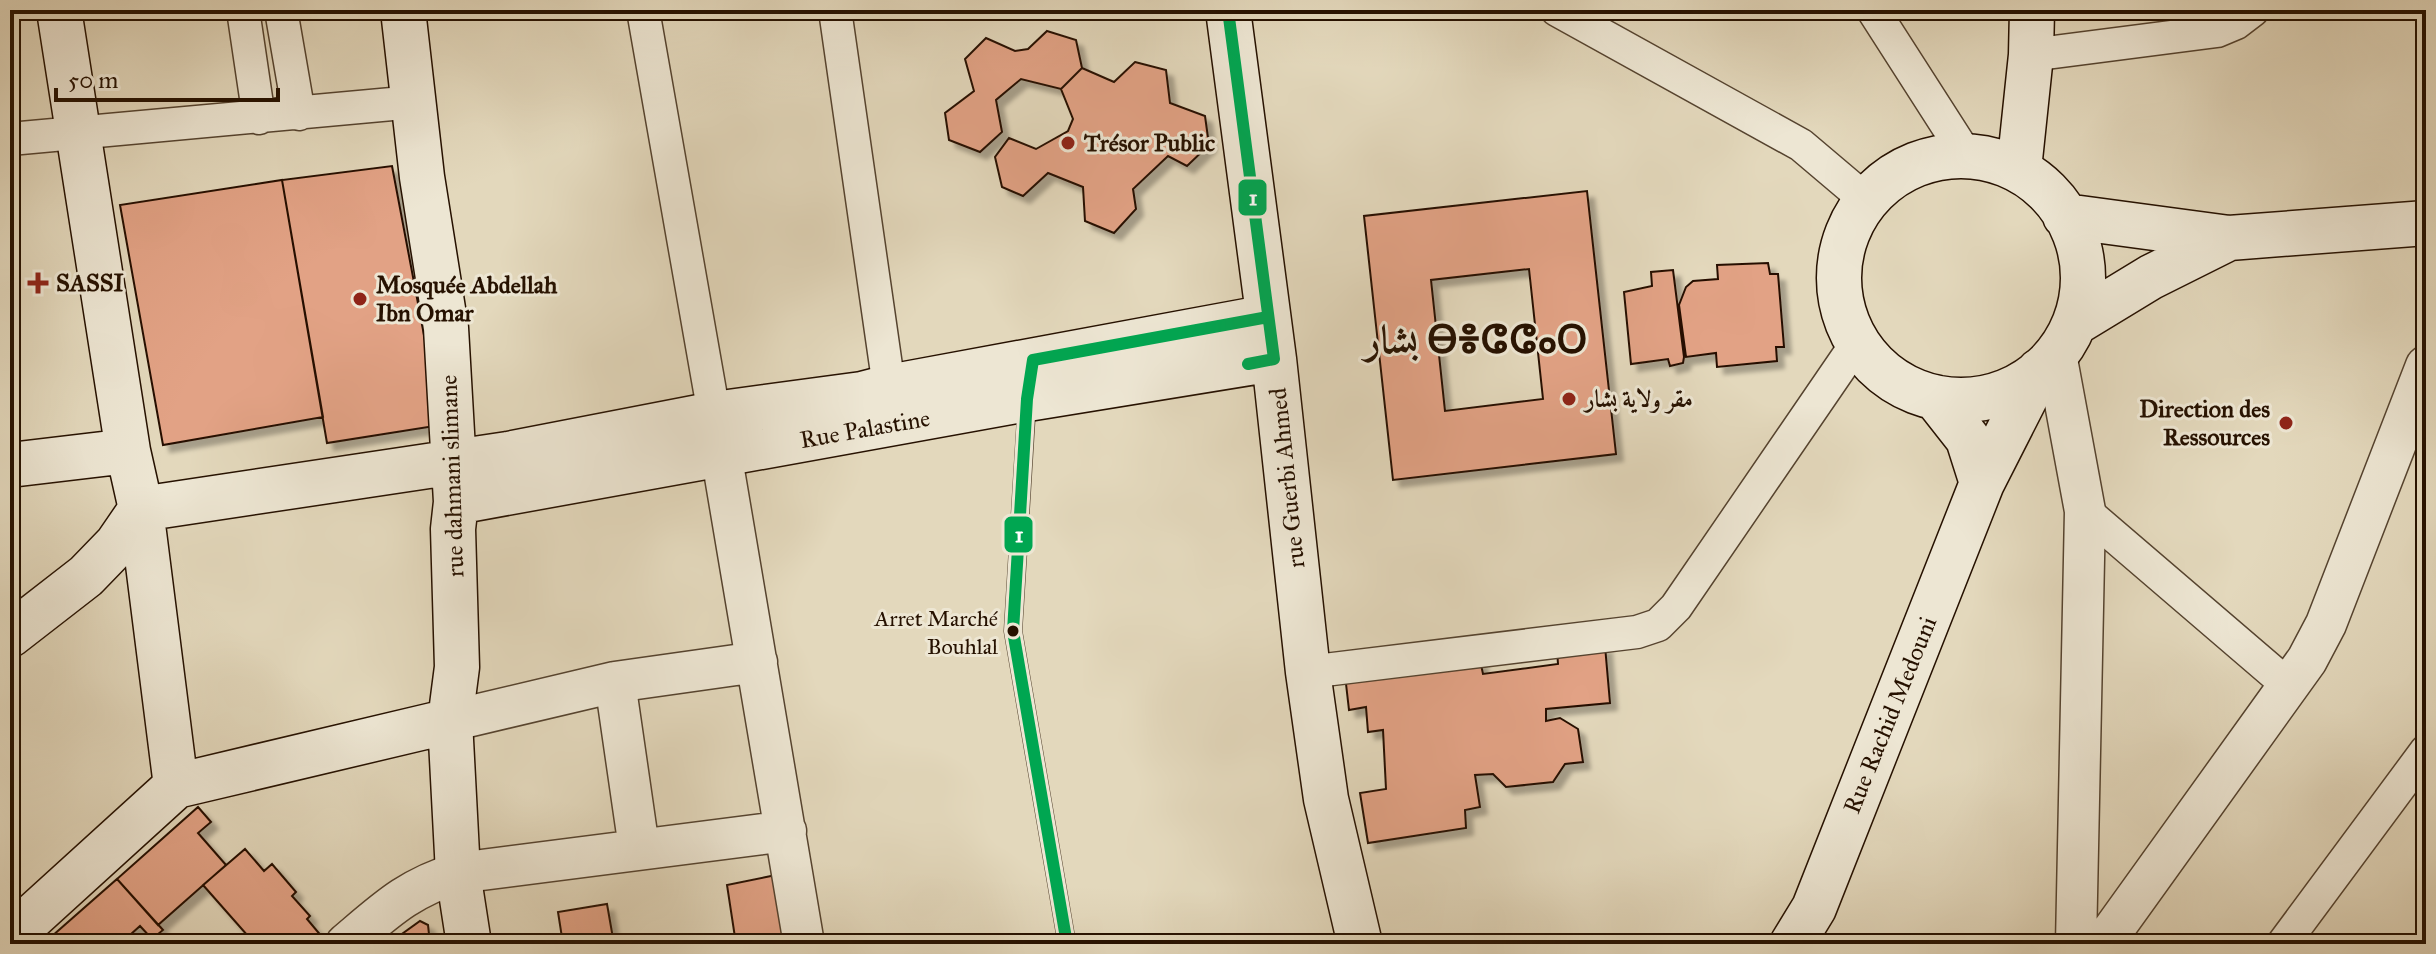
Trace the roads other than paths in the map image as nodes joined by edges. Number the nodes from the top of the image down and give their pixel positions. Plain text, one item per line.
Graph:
1 (59, 10) edge
2 (243, 10) edge
3 (281, 10) edge
4 (403, 10) edge
5 (643, 10) edge
6 (835, 10) edge
7 (1228, 10) edge
8 (1557, 10) edge
9 (1873, 10) edge
10 (2032, 10) edge
11 (2253, 10) edge
12 (2031, 55) junction
13 (414, 102) junction
14 (299, 114) junction
15 (259, 118) junction
16 (78, 132) junction
17 (10, 139) edge
18 (1966, 155) junction
19 (2019, 169) junction
20 (1866, 200) junction
21 (2065, 216) junction
22 (2426, 223) edge
23 (2229, 238) junction
24 (1271, 338) junction
25 (1857, 343) junction
26 (2057, 349) junction
27 (2426, 366) edge
28 (1030, 380) junction
29 (1935, 397) junction
30 (888, 406) junction
31 (718, 433) junction
32 (128, 451) junction
33 (10, 465) edge
34 (456, 482) junction
35 (1982, 483) junction
36 (141, 509) junction
37 (2085, 511) junction
38 (10, 635) edge
39 (757, 662) junction
40 (1308, 672) junction
41 (615, 682) junction
42 (2289, 686) junction
43 (450, 721) junction
44 (2426, 751) edge
45 (176, 786) junction
46 (786, 831) junction
47 (639, 848) junction
48 (458, 873) junction
49 (10, 937) edge
50 (346, 944) edge
51 (469, 944) edge
52 (804, 944) edge
53 (1067, 944) edge
54 (1360, 944) edge
55 (1792, 944) edge
56 (2076, 944) edge
57 (2103, 944) edge
58 (2283, 944) edge

1 - 16 main road
2 - 15 street
3 - 14 street
4 - 13 main road, rue dahmani slimane
5 - 31 street
6 - 30 street
7 - 24 main road, rue Guerbi Ahmed
8 - 20 street
9 - 18 street
10 - 12 main road
11 - 12 street
12 - 19 main road
13 - 14 street
13 - 34 main road, rue dahmani slimane
14 - 15 street
15 - 16 street
16 - 17 street
16 - 32 main road
18 - 19 main road
18 - 20 main road
19 - 21 main road
20 - 25 main road
21 - 23 main road
21 - 26 main road
22 - 23 main road
23 - 26 main road
24 - 28 main road, Rue Palastine
24 - 40 main road, rue Guerbi Ahmed
25 - 29 main road
25 - 40 street
26 - 29 main road
26 - 35 main road, Rue Rachid Medouni
26 - 37 street
27 - 42 street
28 - 30 main road, Rue Palastine
28 - 53 lane
29 - 35 main road
30 - 31 main road, Rue Palastine
31 - 34 main road, Rue Palastine
31 - 39 street
32 - 33 main road
32 - 36 main road
34 - 36 main road, Rue Palastine
34 - 43 main road, rue dahmani slimane
35 - 55 main road, Rue Rachid Medouni
36 - 38 main road
36 - 45 main road
37 - 42 street
37 - 56 street
39 - 41 street
39 - 46 street
40 - 54 main road, rue Guerbi Ahmed
41 - 43 street
41 - 47 street
42 - 57 street
43 - 45 main road
43 - 48 main road, rue dahmani slimane
44 - 58 street
45 - 49 main road
46 - 47 street
46 - 52 street
47 - 48 street
48 - 50 street
48 - 51 main road, rue dahmani slimane

